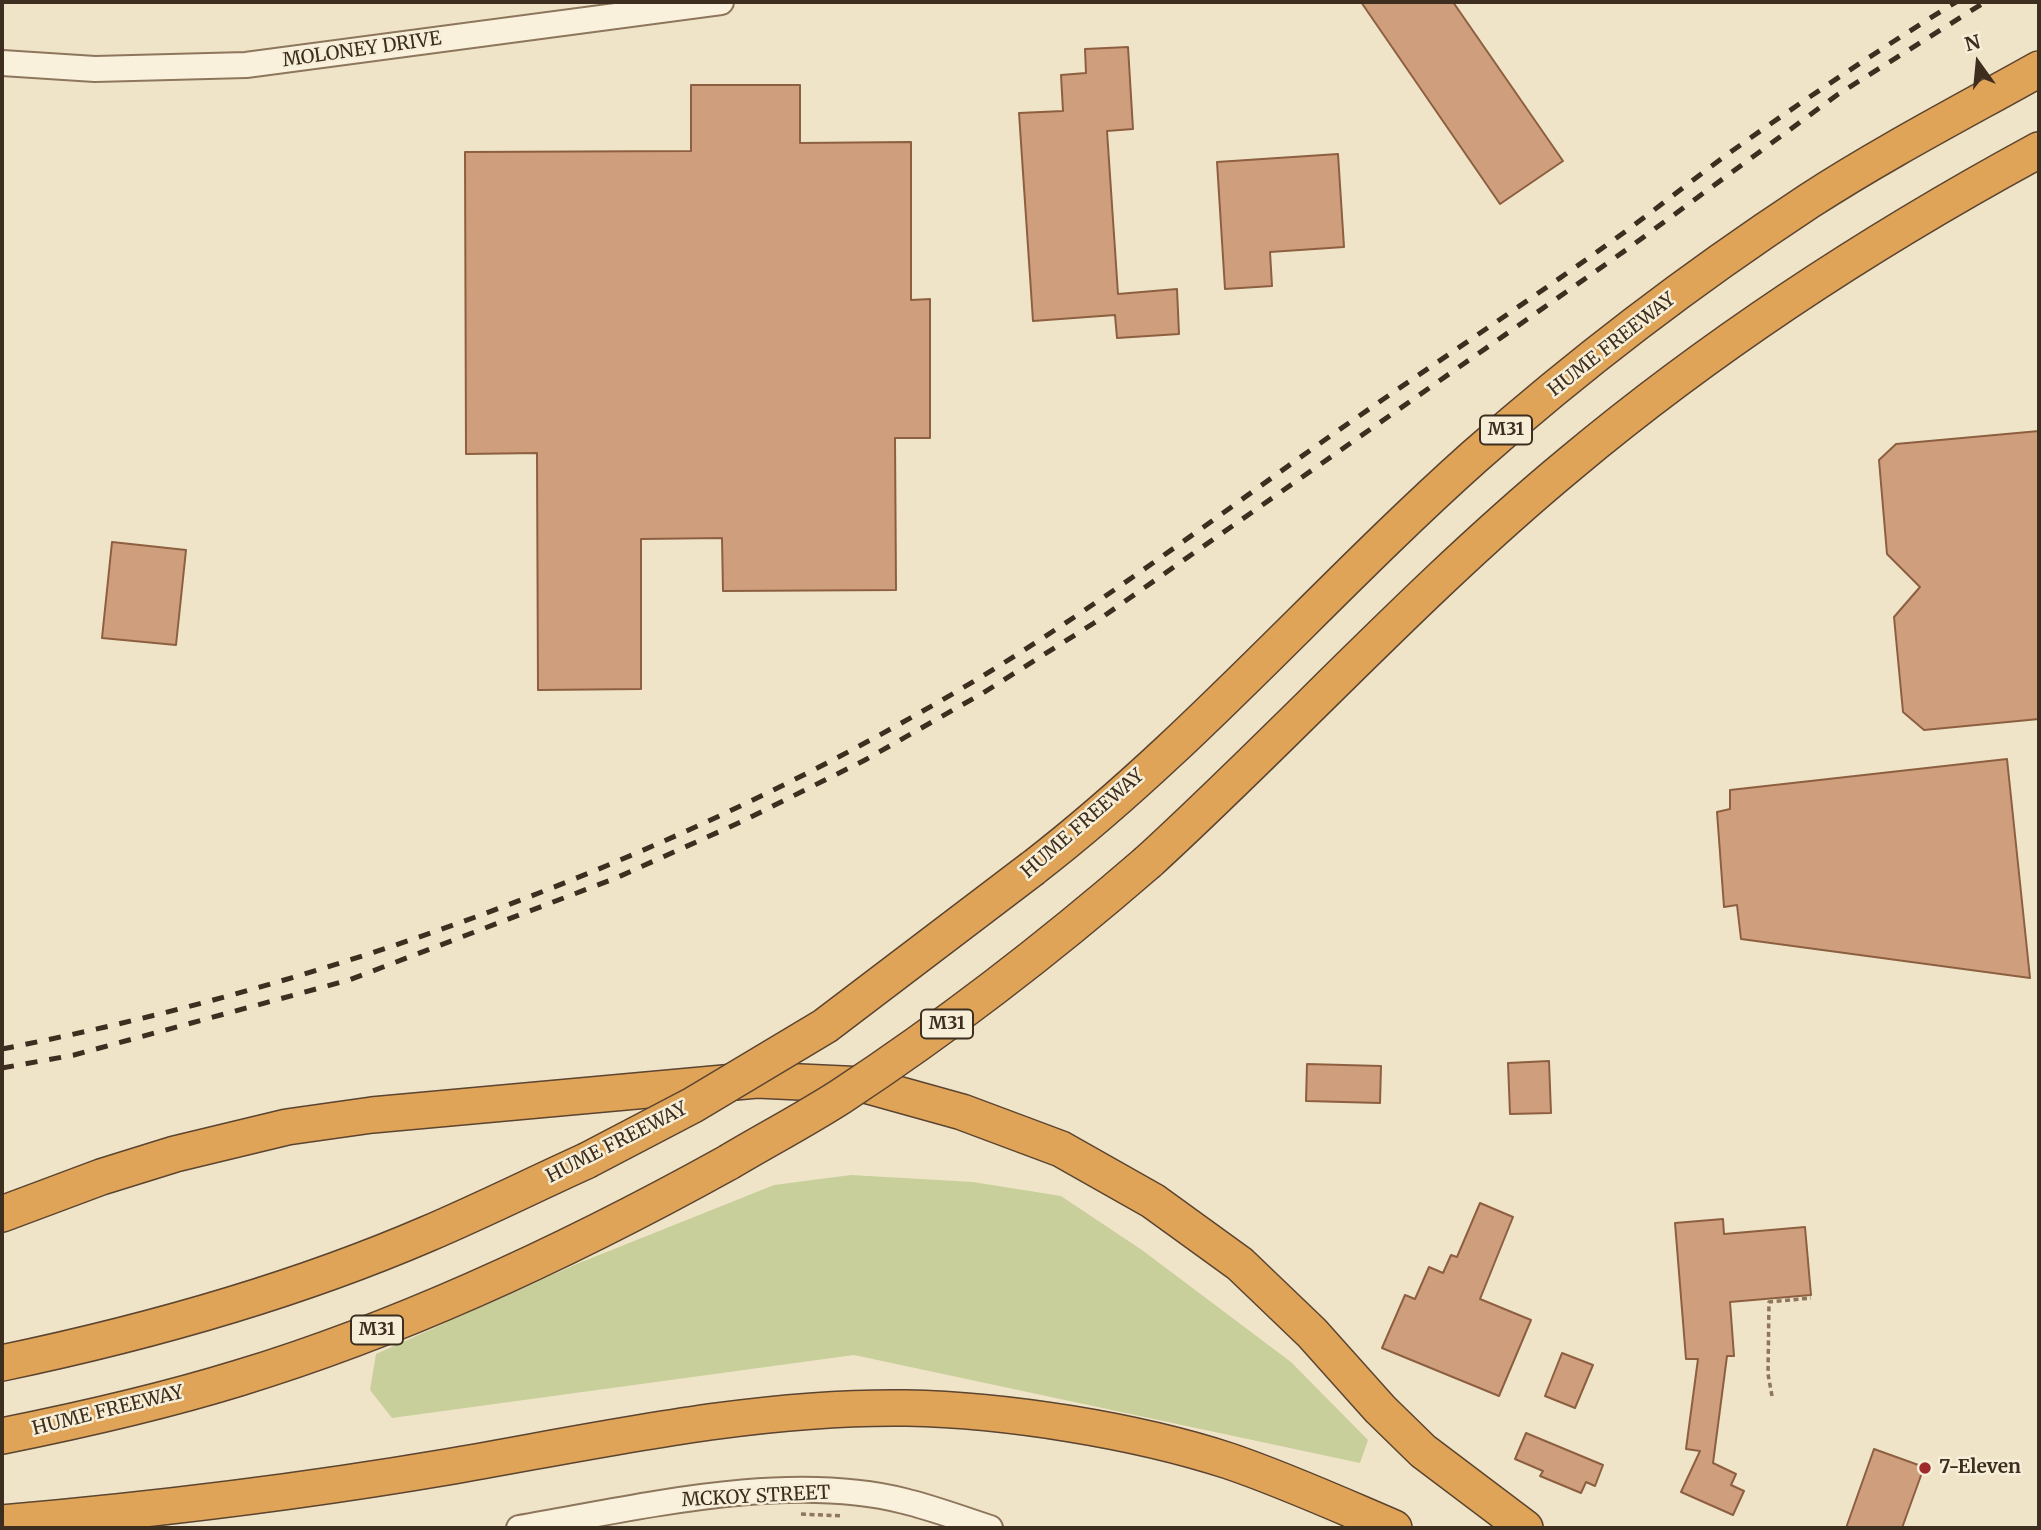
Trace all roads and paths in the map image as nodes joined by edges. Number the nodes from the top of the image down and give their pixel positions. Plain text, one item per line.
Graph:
1 (721, 2) edge
2 (2, 63) edge
3 (2039, 69) edge
4 (2039, 150) edge
5 (2, 1214) edge
6 (1811, 1298) dead end
7 (2, 1363) edge
8 (1772, 1396) dead end
9 (2, 1436) edge
10 (799, 1514) dead end
11 (855, 1517) dead end
12 (2, 1523) edge
13 (519, 1528) edge
14 (990, 1528) edge
15 (1394, 1528) edge
16 (1525, 1528) edge

1 - 2 street, MOLONEY DRIVE
3 - 7 highway, HUME FREEWAY / M31, bridge
4 - 9 highway, HUME FREEWAY / M31, bridge
5 - 16 highway
6 - 8 path
10 - 11 path
12 - 15 highway
13 - 14 street, MCKOY STREET

